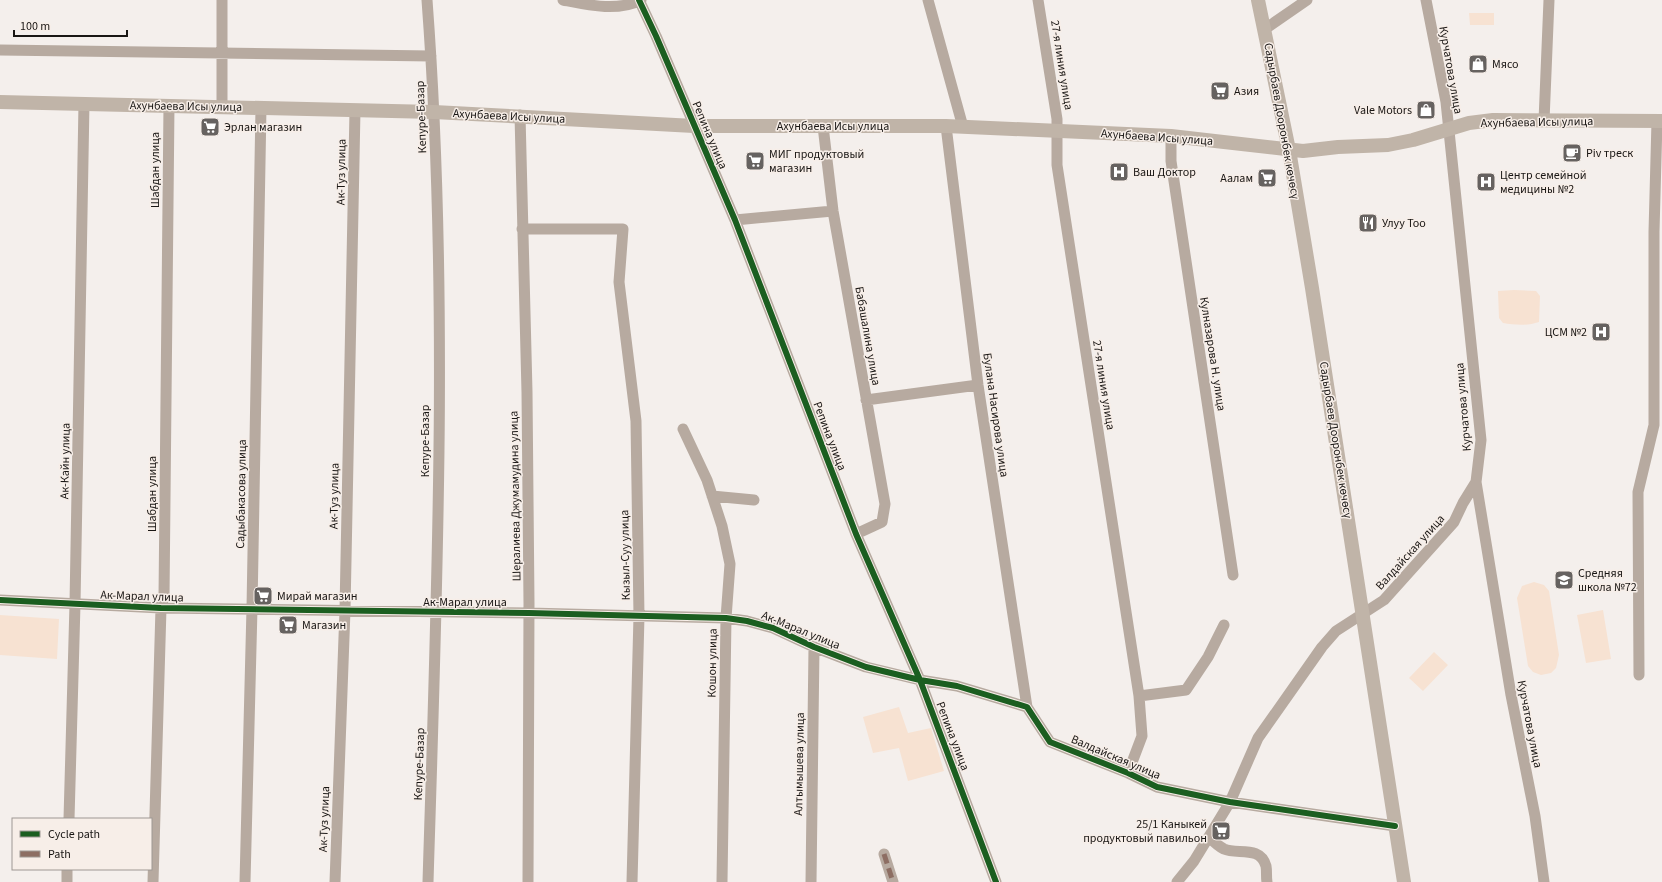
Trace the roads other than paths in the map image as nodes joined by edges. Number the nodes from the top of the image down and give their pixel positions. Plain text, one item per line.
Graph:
1 (222, 0) edge
2 (427, 0) edge
3 (563, 0) edge
4 (640, 0) edge
5 (928, 0) edge
6 (1038, 0) edge
7 (1258, 0) edge
8 (1307, 0) edge
9 (1426, 0) edge
10 (1549, 0) edge
11 (1265, 29) junction
12 (0, 50) edge
13 (222, 53) junction
14 (431, 56) junction
15 (0, 102) edge
16 (84, 103) junction
17 (169, 105) junction
18 (222, 107) junction
19 (261, 107) junction
20 (355, 110) junction
21 (434, 112) junction
22 (520, 115) junction
23 (1544, 121) junction
24 (1660, 121) edge
25 (694, 126) junction
26 (823, 126) junction
27 (946, 126) junction
28 (963, 127) junction
29 (1448, 130) junction
30 (1057, 131) junction
31 (1170, 136) junction
32 (1289, 150) junction
33 (833, 211) junction
34 (735, 220) junction
35 (522, 229) junction
36 (978, 385) junction
37 (866, 400) junction
38 (683, 429) dead end
39 (1476, 482) junction
40 (712, 496) junction
41 (754, 500) dead end
42 (856, 534) junction
43 (1233, 574) dead end
44 (0, 600) edge
45 (75, 604) junction
46 (161, 608) junction
47 (252, 608) junction
48 (345, 610) junction
49 (1363, 612) junction
50 (436, 613) junction
51 (529, 613) junction
52 (639, 616) junction
53 (726, 618) junction
54 (1224, 625) dead end
55 (814, 647) junction
56 (1639, 675) dead end
57 (920, 680) junction
58 (1139, 696) junction
59 (1027, 707) junction
60 (1128, 773) junction
61 (1230, 802) junction
62 (69, 818) edge
63 (1395, 826) junction
64 (1210, 837) junction
65 (884, 854) dead end
66 (67, 870) edge
67 (67, 882) edge
68 (154, 882) edge
69 (245, 882) edge
70 (335, 882) edge
71 (428, 882) edge
72 (528, 882) edge
73 (632, 882) edge
74 (722, 882) edge
75 (811, 882) edge
76 (893, 882) edge
77 (996, 882) edge
78 (1177, 882) edge
79 (1267, 882) edge
80 (1404, 882) edge
81 (1544, 882) edge

1 - 13 street
2 - 14 street, Кепуре-Базар
3 - 4 street
4 - 25 street, Репина улица
5 - 28 street
6 - 30 street, 27-я линия улица
7 - 11 main road, Садырбаев Дооронбек көчөсү
8 - 11 street
9 - 29 street, Курчатова улица
10 - 23 street
11 - 32 main road, Садырбаев Дооронбек көчөсү
12 - 13 street
13 - 14 street
13 - 18 street
14 - 21 street, Кепуре-Базар
15 - 16 main road, Ахунбаева Исы улица
16 - 17 main road, Ахунбаева Исы улица
16 - 45 street, Ак-Кайн улица
17 - 18 main road, Ахунбаева Исы улица
17 - 46 street, Шабдан улица
18 - 19 main road, Ахунбаева Исы улица
19 - 20 main road, Ахунбаева Исы улица
19 - 47 street, Садыбакасова улица
20 - 21 main road, Ахунбаева Исы улица
20 - 48 street, Ак-Туз улица
21 - 22 main road, Ахунбаева Исы улица
21 - 50 street, Кепуре-Базар
22 - 25 main road, Ахунбаева Исы улица
22 - 35 street, Шералиева Джумамудина улица
23 - 24 main road, Ахунбаева Исы улица
23 - 29 main road, Ахунбаева Исы улица
24 - 56 street
25 - 26 main road, Ахунбаева Исы улица
25 - 34 street, Репина улица
26 - 27 main road, Ахунбаева Исы улица
26 - 33 street, Бабашалина улица
27 - 28 main road, Ахунбаева Исы улица
27 - 36 street, Булана Насирова улица
28 - 30 main road, Ахунбаева Исы улица
29 - 32 main road, Ахунбаева Исы улица
29 - 39 street, Курчатова улица
30 - 31 main road, Ахунбаева Исы улица
30 - 58 street, 27-я линия улица
31 - 32 main road, Ахунбаева Исы улица
31 - 43 street, Кулназарова Н. улица
32 - 49 main road, Садырбаев Дооронбек көчөсү
33 - 34 street
33 - 37 street, Бабашалина улица
34 - 42 street, Репина улица
35 - 51 street, Шералиева Джумамудина улица
35 - 52 street, Кызыл-Суу улица
36 - 37 street
36 - 59 street, Булана Насирова улица
37 - 42 street, Бабашалина улица
38 - 40 street, Кошон улица
39 - 49 street, Валдайская улица
39 - 81 street, Курчатова улица
40 - 41 street
40 - 53 street, Кошон улица
42 - 57 street, Репина улица
44 - 45 street, Ак-Марал улица
45 - 46 street, Ак-Марал улица
45 - 62 street, Ак-Кайн улица
46 - 47 street, Ак-Марал улица
46 - 68 street, Шабдан улица
47 - 48 street, Ак-Марал улица
47 - 69 street, Садыбакасова улица
48 - 50 street, Ак-Марал улица
48 - 70 street, Ак-Туз улица
49 - 61 street, Валдайская улица
49 - 63 main road, Садырбаев Дооронбек көчөсү
50 - 51 street, Ак-Марал улица
50 - 71 street, Кепуре-Базар
51 - 52 street, Ак-Марал улица
51 - 72 street, Шералиева Джумамудина улица
52 - 53 street, Ак-Марал улица
52 - 73 street, Кызыл-Суу улица
53 - 55 street, Ак-Марал улица
53 - 74 street, Кошон улица
54 - 58 street
55 - 57 street, Ак-Марал улица
55 - 75 street, Алтымышева улица
57 - 59 street
57 - 77 street, Репина улица
58 - 60 street, 27-я линия улица
59 - 60 street, Валдайская улица
60 - 61 street, Валдайская улица
61 - 63 street, Валдайская улица
61 - 64 street, Валдайская улица
63 - 80 main road, Садырбаев Дооронбек көчөсү
64 - 78 street, Валдайская улица
64 - 79 street
65 - 76 street
66 - 67 street

